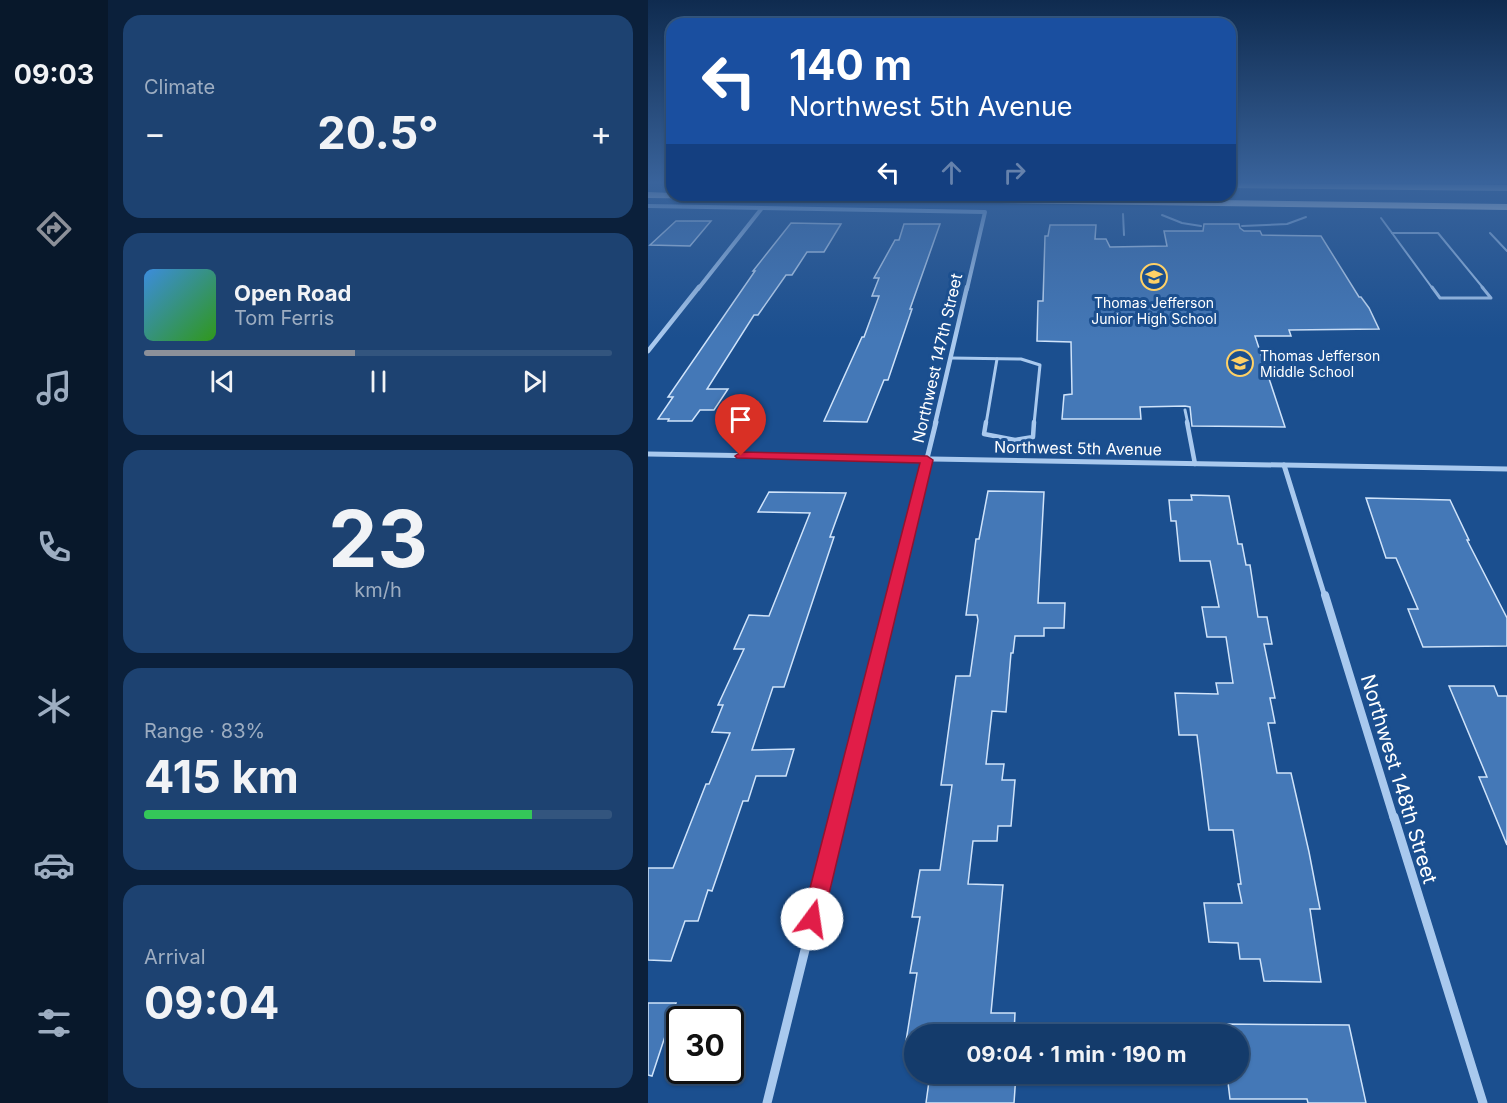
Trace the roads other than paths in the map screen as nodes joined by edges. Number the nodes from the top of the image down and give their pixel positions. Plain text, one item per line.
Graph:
1 (741, 234) edge
2 (980, 234) edge
3 (1393, 234) edge
4 (1439, 234) edge
5 (1491, 234) edge
6 (1501, 245) junction
7 (1507, 245) edge
8 (1507, 251) edge
9 (648, 351) edge
10 (951, 358) junction
11 (997, 359) junction
12 (1185, 410) dead end
13 (648, 454) edge
14 (927, 460) junction
15 (1195, 464) junction
16 (1284, 465) junction
17 (1507, 469) edge
18 (767, 1103) edge
19 (1482, 1103) edge

1 - 9 street
2 - 10 street, Northwest 147th Street
3 - 4 lane
5 - 6 lane
6 - 7 lane
6 - 8 lane
10 - 11 lane
10 - 14 street, Northwest 147th Street
11 - 11 lane
12 - 15 lane
13 - 14 street, Northwest 5th Avenue
14 - 15 street, Northwest 5th Avenue
14 - 18 street, Northwest 147th Street
15 - 16 street, Northwest 5th Avenue
16 - 17 street, Northwest 5th Avenue
16 - 19 street, Northwest 148th Street

